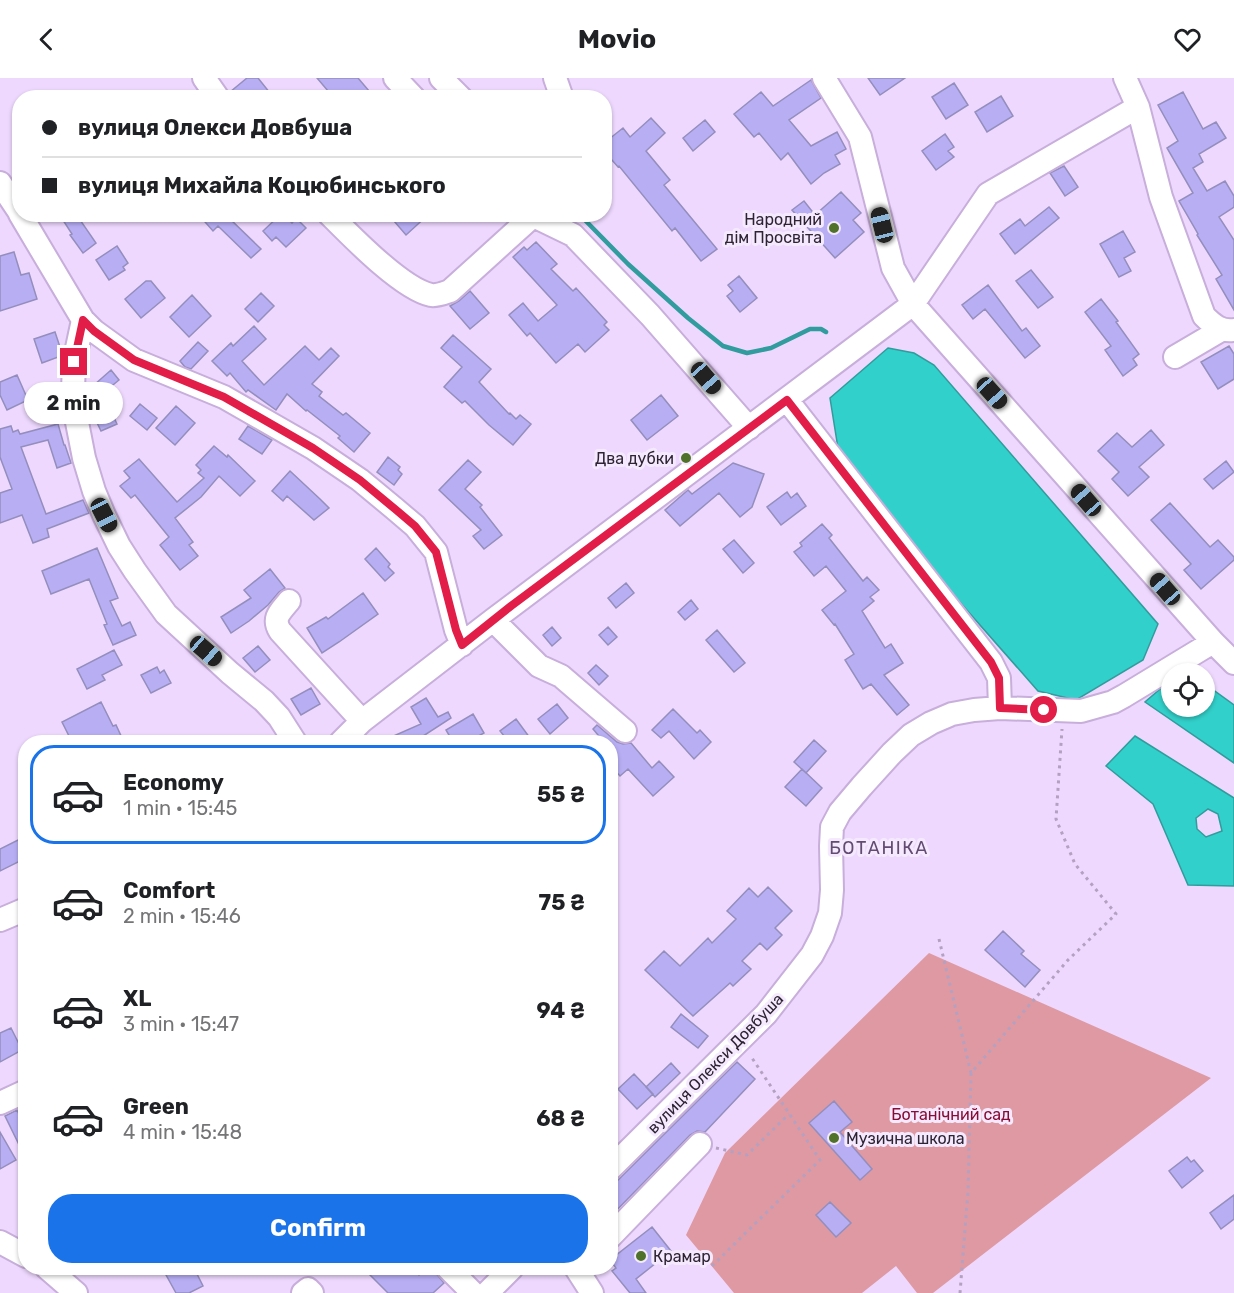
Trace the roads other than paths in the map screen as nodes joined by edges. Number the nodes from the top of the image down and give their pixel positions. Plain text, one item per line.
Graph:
1 (395, 78) edge
2 (441, 78) edge
3 (824, 78) edge
4 (1125, 78) edge
5 (406, 90) edge
6 (453, 90) edge
7 (1138, 107) junction
8 (0, 183) edge
9 (12, 202) edge
10 (25, 222) edge
11 (338, 222) edge
12 (531, 222) edge
13 (549, 222) edge
14 (913, 304) junction
15 (83, 320) junction
16 (1228, 330) edge
17 (1176, 357) dead end
18 (787, 400) junction
19 (749, 428) junction
20 (289, 601) dead end
21 (493, 620) junction
22 (1213, 642) junction
23 (462, 645) junction
24 (1234, 663) edge
25 (1000, 708) junction
26 (362, 721) junction
27 (625, 731) dead end
28 (291, 735) edge
29 (348, 735) edge
30 (18, 913) edge
31 (0, 921) edge
32 (18, 1095) edge
33 (0, 1103) edge
34 (700, 1144) road end
35 (618, 1160) edge
36 (618, 1230) edge
37 (0, 1242) edge
38 (18, 1252) edge
39 (55, 1275) edge
40 (455, 1275) edge
41 (505, 1275) edge
42 (582, 1275) edge
43 (76, 1293) edge
44 (303, 1293) edge
45 (312, 1293) edge
46 (473, 1293) edge
47 (487, 1293) edge
48 (592, 1293) edge

1 - 5 street
2 - 6 street
3 - 14 street
4 - 7 street
7 - 14 street
7 - 16 street
8 - 9 street
10 - 15 street
11 - 12 street
13 - 19 street
14 - 18 street
14 - 22 street
15 - 23 street
15 - 28 street
16 - 17 street
18 - 19 street
18 - 25 street
19 - 21 street
20 - 26 street
21 - 23 street
21 - 27 street
22 - 24 street
22 - 25 street, вулиця Олекси Довбуша
23 - 26 street
25 - 35 street, вулиця Олекси Довбуша
26 - 29 street
30 - 31 street
32 - 33 street
34 - 36 street
37 - 38 street
39 - 43 street
40 - 46 street
41 - 47 street
42 - 48 street
44 - 45 street

